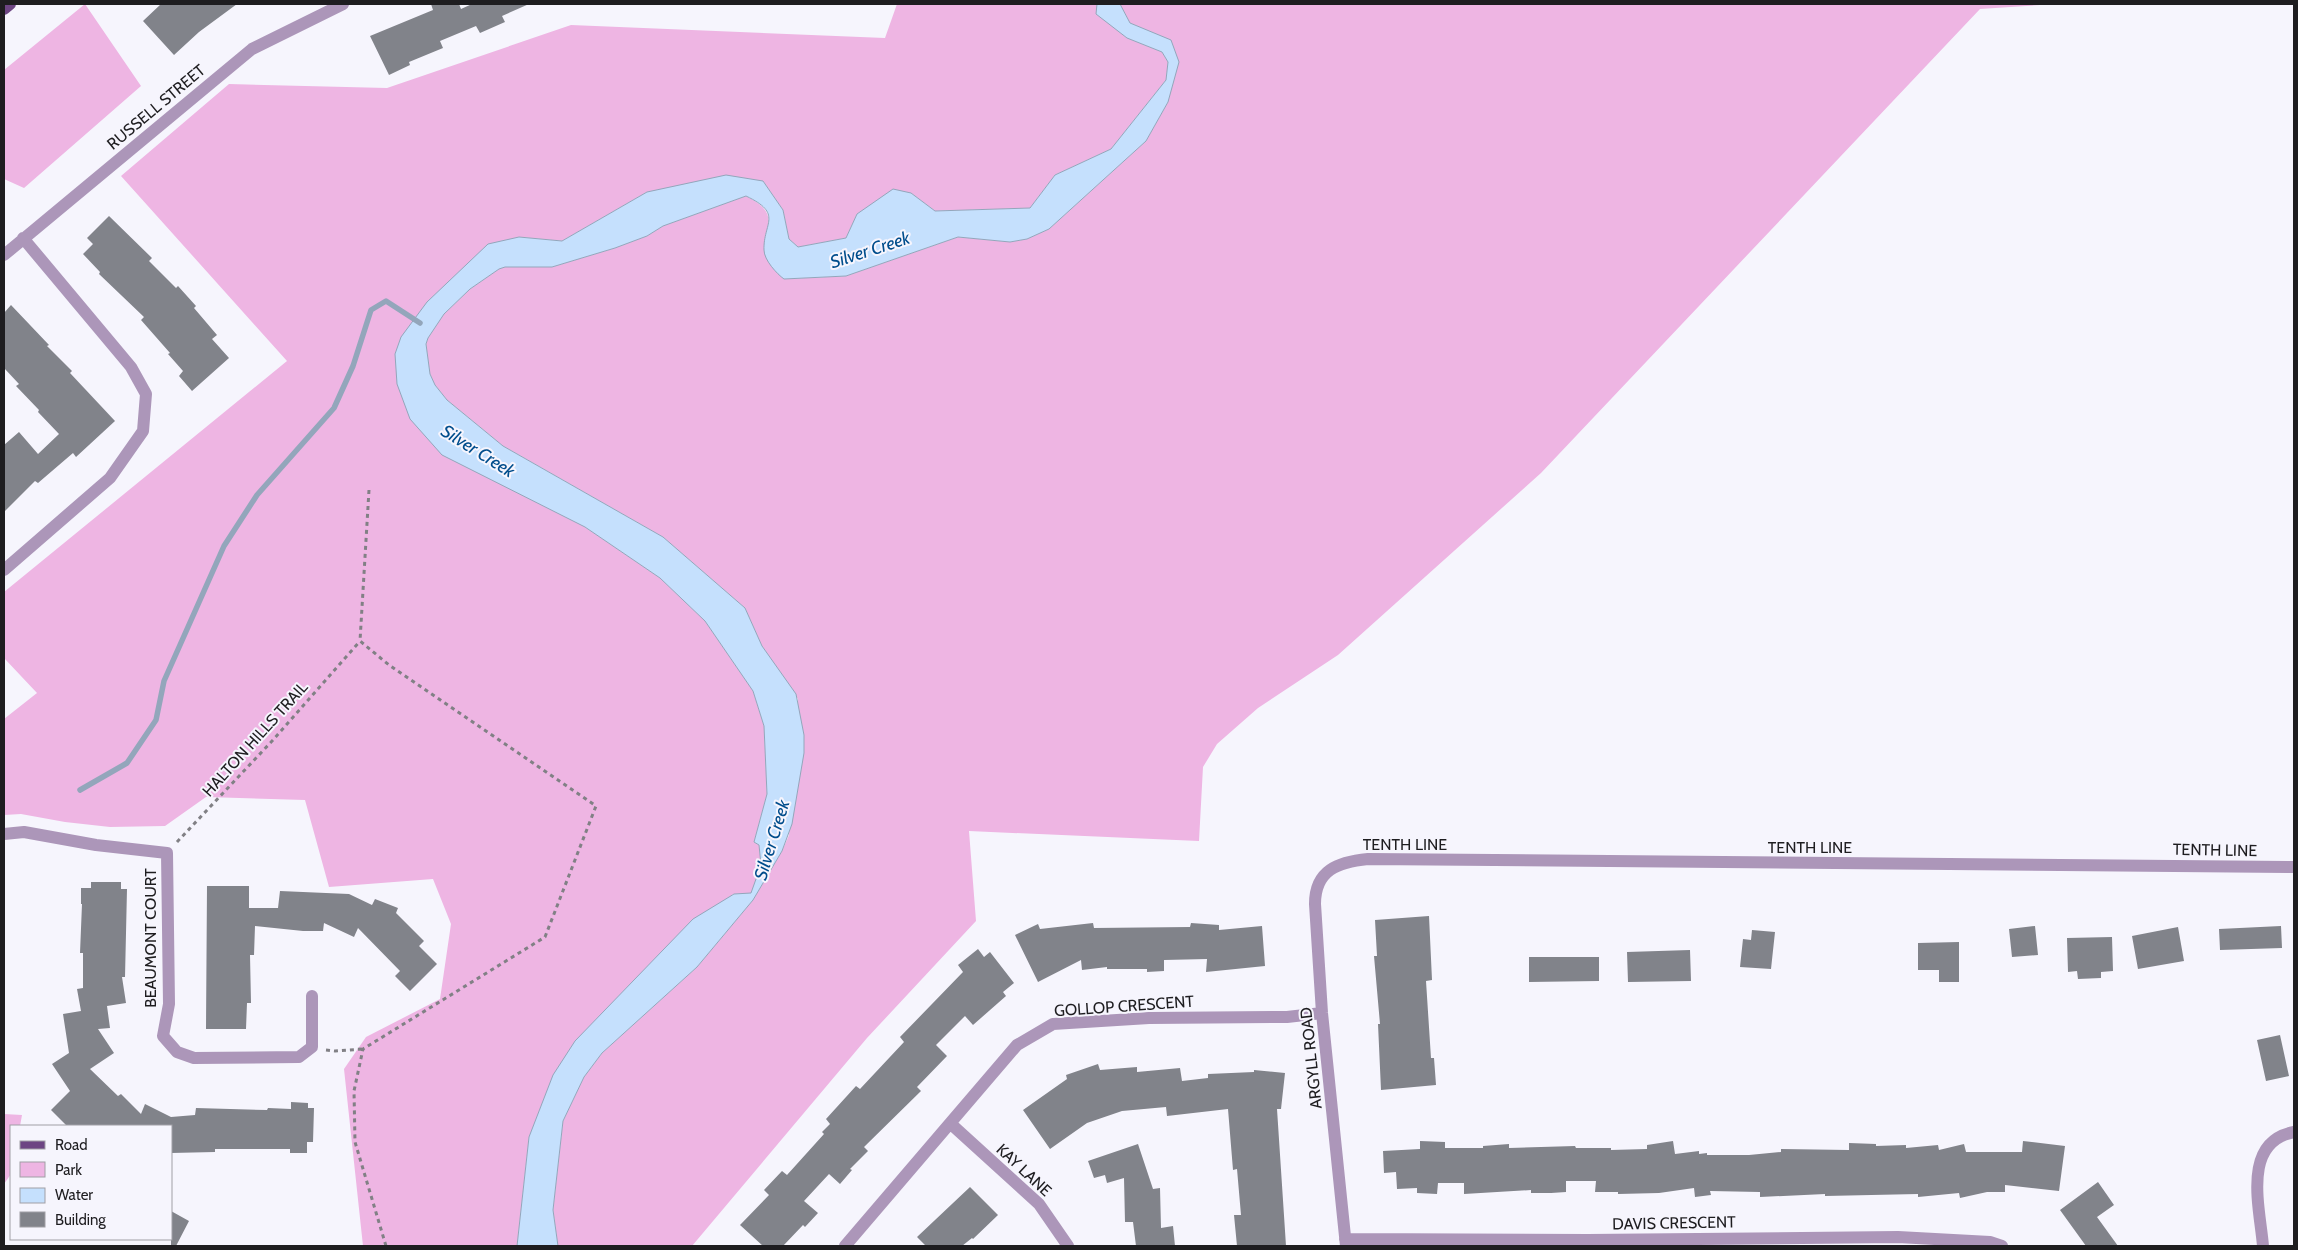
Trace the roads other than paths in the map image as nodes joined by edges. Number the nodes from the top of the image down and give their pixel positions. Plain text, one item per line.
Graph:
1 (10, 4) edge
2 (342, 4) edge
3 (4, 9) edge
4 (23, 238) junction
5 (4, 255) edge
6 (4, 570) edge
7 (4, 834) edge
8 (2294, 867) edge
9 (1328, 871) joint
10 (312, 996) dead end
11 (1322, 1013) junction
12 (951, 1124) junction
13 (2294, 1132) edge
14 (1345, 1242) edge
15 (1588, 1243) edge
16 (845, 1246) edge
17 (1068, 1246) edge
18 (2002, 1246) edge
19 (2264, 1246) edge

1 - 3 main road
2 - 4 street, RUSSELL STREET
4 - 5 street, RUSSELL STREET
4 - 6 street
7 - 10 street, BEAUMONT COURT
8 - 9 street, TENTH LINE
9 - 11 street, ARGYLL ROAD
11 - 12 street, GOLLOP CRESCENT
11 - 14 street, ARGYLL ROAD
12 - 16 street, GOLLOP CRESCENT
12 - 17 street, KAY LANE
13 - 19 street
14 - 15 street, DAVIS CRESCENT
15 - 18 street, DAVIS CRESCENT

